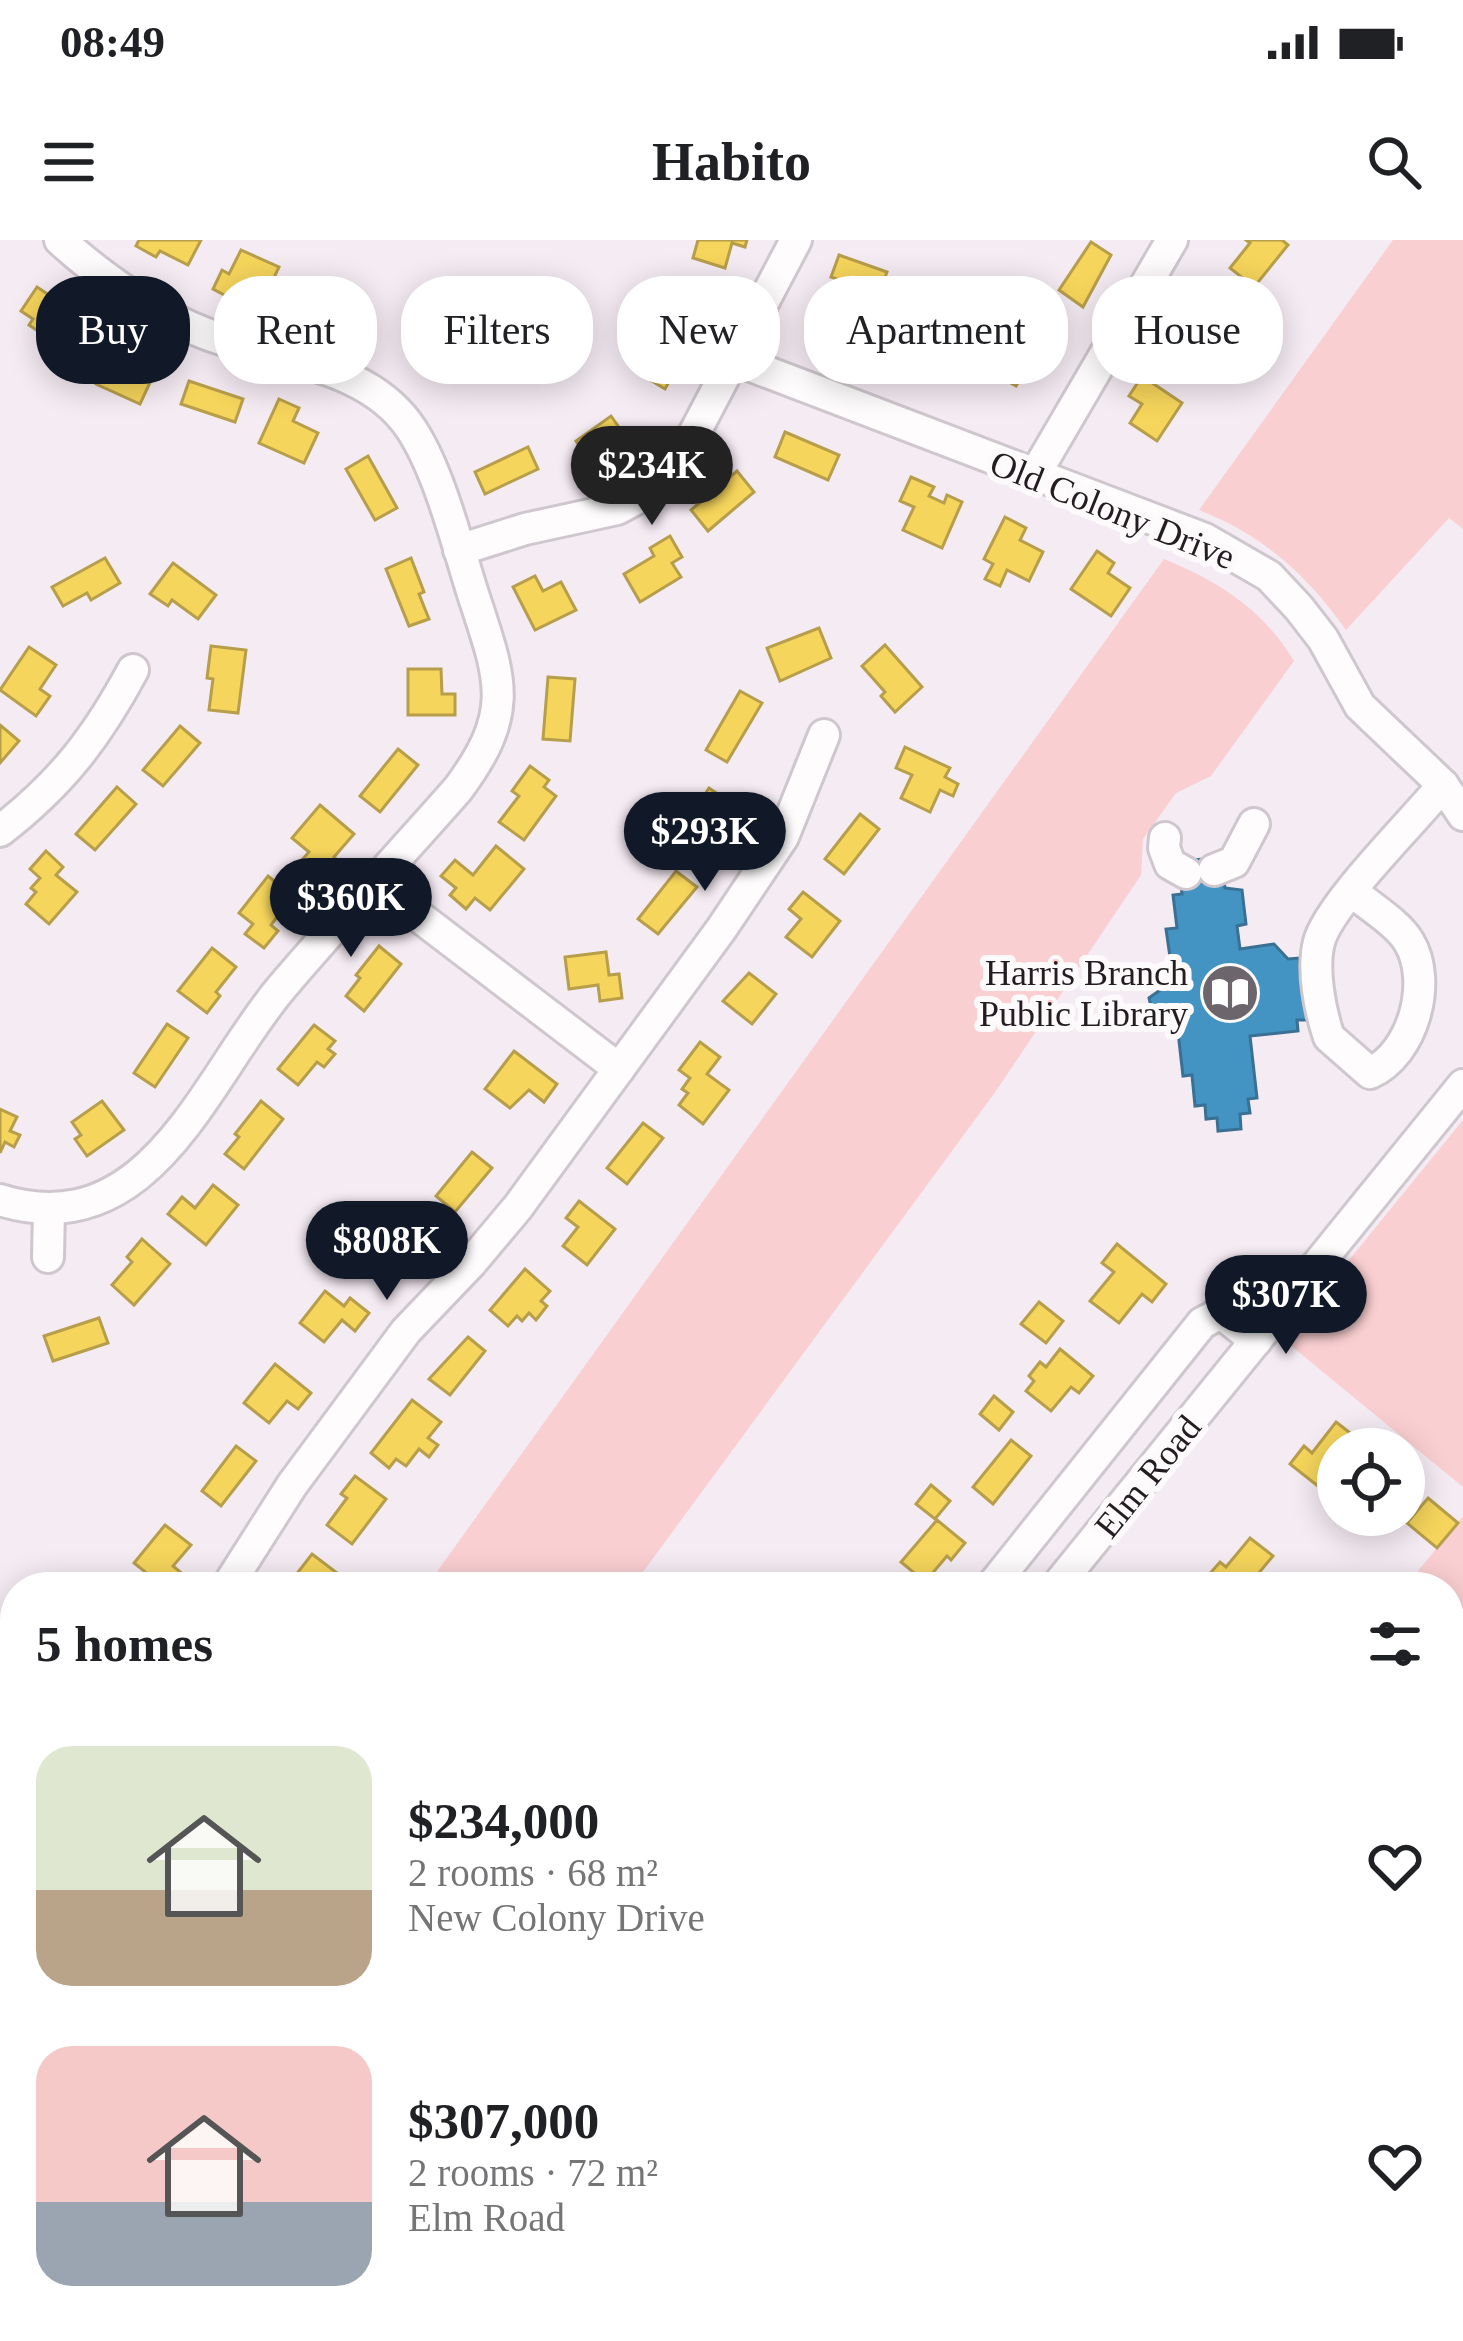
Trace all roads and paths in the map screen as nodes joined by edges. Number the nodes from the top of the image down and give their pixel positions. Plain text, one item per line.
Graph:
1 (60, 240) edge
2 (796, 240) edge
3 (1172, 240) edge
4 (777, 276) edge
5 (780, 377) edge
6 (720, 384) edge
7 (1034, 476) junction
8 (458, 550) junction
9 (133, 670) dead end
10 (824, 736) dead end
11 (1443, 785) junction
12 (1463, 815) edge
13 (1254, 824) dead end
14 (0, 830) edge
15 (1165, 838) dead end
16 (375, 883) junction
17 (1353, 892) junction
18 (619, 1069) junction
19 (1463, 1085) edge
20 (0, 1200) edge
21 (49, 1209) junction
22 (48, 1257) dead end
23 (1256, 1341) junction
24 (236, 1572) edge
25 (1004, 1572) edge
26 (1068, 1572) edge

1 - 8 street
2 - 4 street
3 - 7 street
5 - 7 street, Old Colony Drive
6 - 8 street
7 - 11 street, Old Colony Drive
8 - 16 street
9 - 14 street
10 - 18 street
11 - 12 street, Old Colony Drive
11 - 17 street
13 - 15 street
16 - 18 street
16 - 21 street
17 - 17 street
18 - 24 street
19 - 23 street, Elm Road
20 - 21 street
21 - 22 street
23 - 25 street
23 - 26 street, Elm Road

